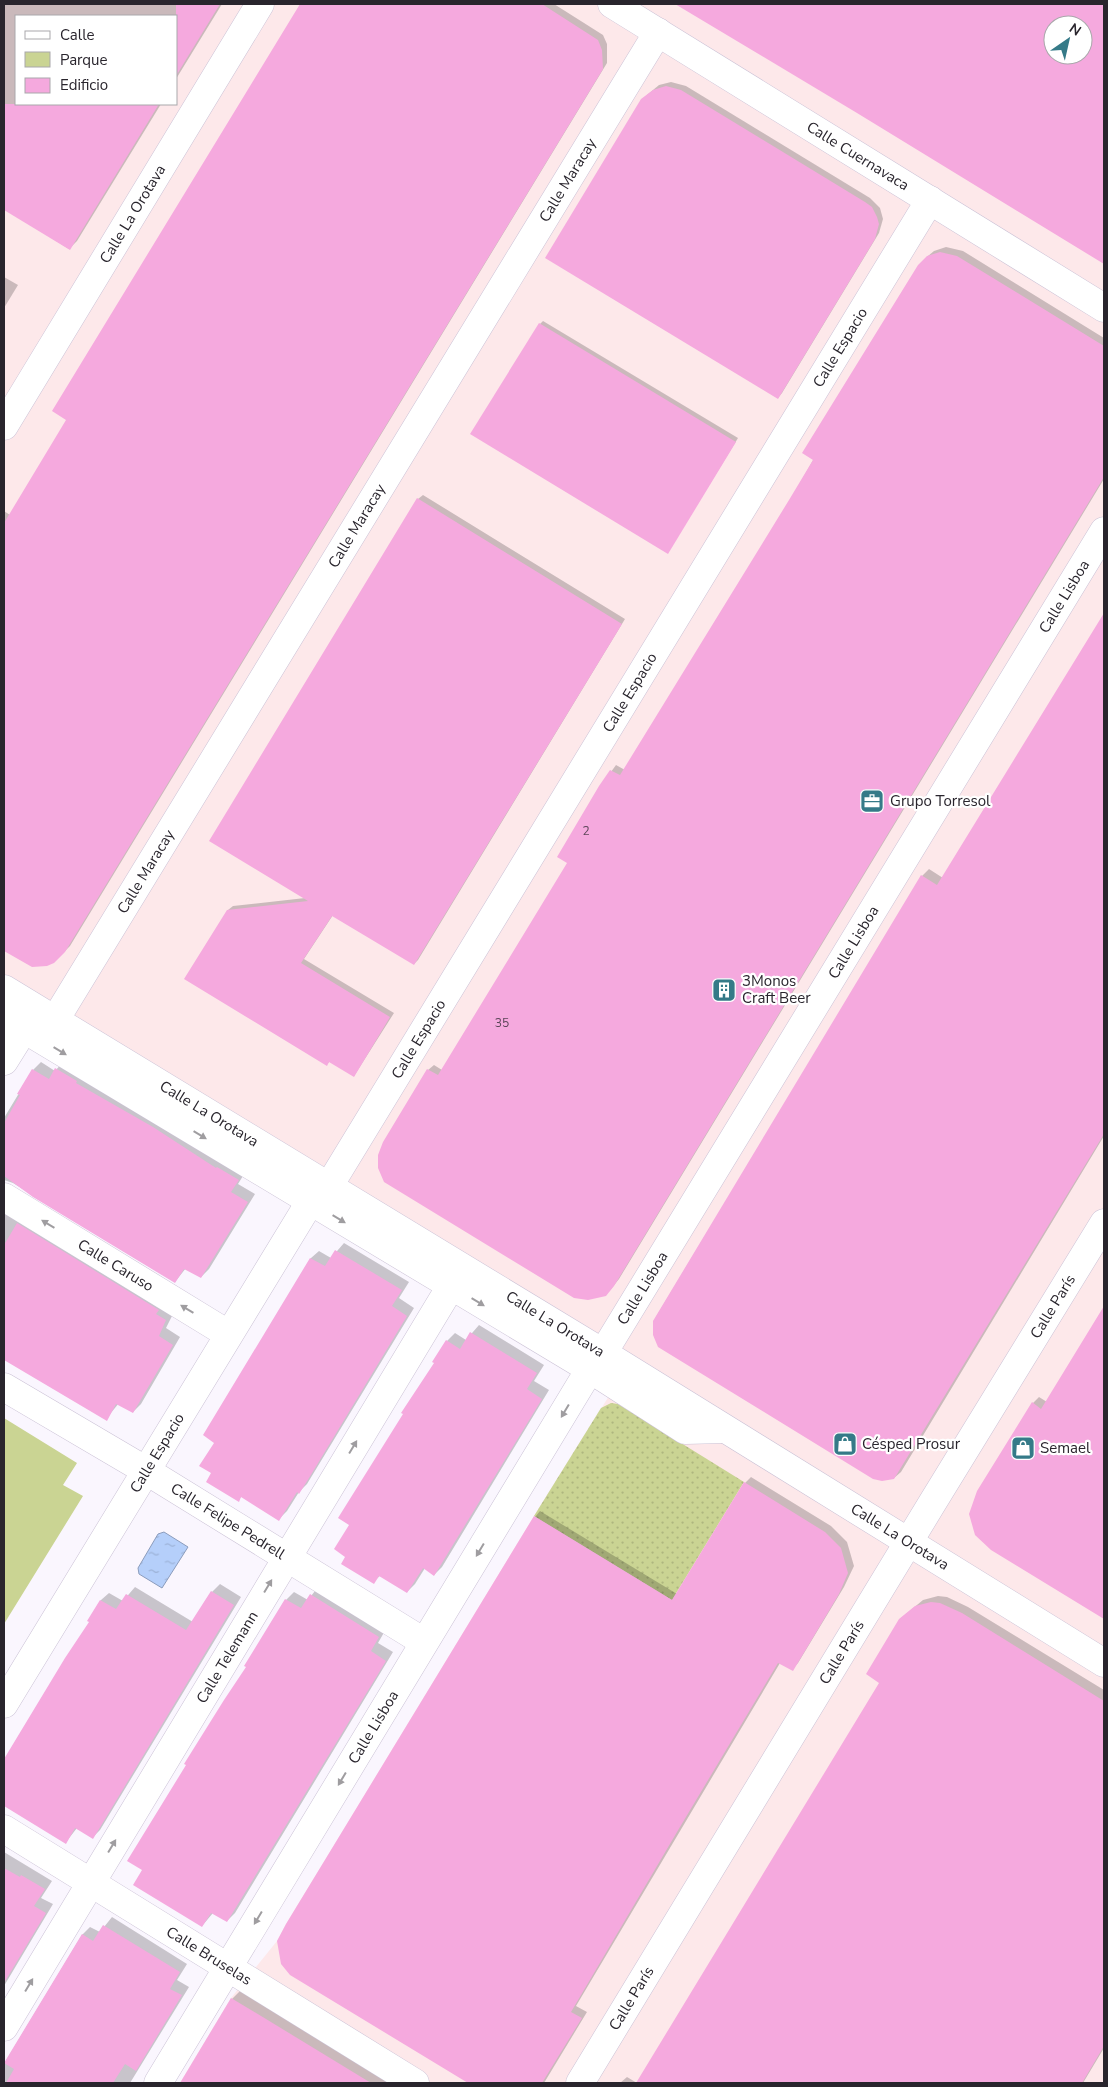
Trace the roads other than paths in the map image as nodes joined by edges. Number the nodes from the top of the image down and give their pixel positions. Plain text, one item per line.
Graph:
1 (260, 4) edge
2 (612, 4) edge
3 (658, 32) junction
4 (930, 200) junction
5 (1104, 308) edge
6 (4, 426) edge
7 (1104, 531) edge
8 (4, 989) edge
9 (55, 1020) junction
10 (14, 1023) edge
11 (4, 1061) edge
12 (320, 1194) junction
13 (4, 1197) edge
14 (1104, 1223) edge
15 (451, 1286) junction
16 (228, 1334) junction
17 (597, 1361) junction
18 (4, 1387) edge
19 (145, 1470) junction
20 (908, 1543) junction
21 (286, 1557) junction
22 (424, 1642) junction
23 (1104, 1663) edge
24 (4, 1704) edge
25 (4, 1829) edge
26 (90, 1882) junction
27 (228, 1968) junction
28 (4, 2027) edge
29 (158, 2083) edge
30 (415, 2083) edge
31 (580, 2083) edge

1 - 6 street, Calle La Orotava
2 - 3 street, Calle Cuernavaca
3 - 4 street, Calle Cuernavaca
3 - 9 street, Calle Maracay
4 - 5 street, Calle Cuernavaca
4 - 12 street, Calle Espacio
7 - 17 street, Calle Lisboa
8 - 9 street, Calle La Orotava
9 - 12 street, Calle La Orotava
10 - 11 street
10 -> 12 street
12 -> 15 street
12 - 16 street, Calle Espacio
12 - 17 street, Calle La Orotava
16 -> 13 street, Calle Caruso
14 - 20 street, Calle París
15 -> 17 street
21 -> 15 street, Calle Telemann
16 - 19 street, Calle Espacio
17 - 20 street, Calle La Orotava
17 -> 22 street, Calle Lisboa
18 - 19 street, Calle Felipe Pedrell
19 - 21 street, Calle Felipe Pedrell
19 - 24 street, Calle Espacio
20 - 23 street, Calle La Orotava
20 - 31 street, Calle París
21 - 22 street, Calle Felipe Pedrell
26 -> 21 street, Calle Telemann
22 -> 27 street, Calle Lisboa
25 - 26 street, Calle Bruselas
26 - 27 street, Calle Bruselas
28 -> 26 street, Calle Telemann
27 - 29 street, Calle Lisboa
27 - 30 street, Calle Bruselas

